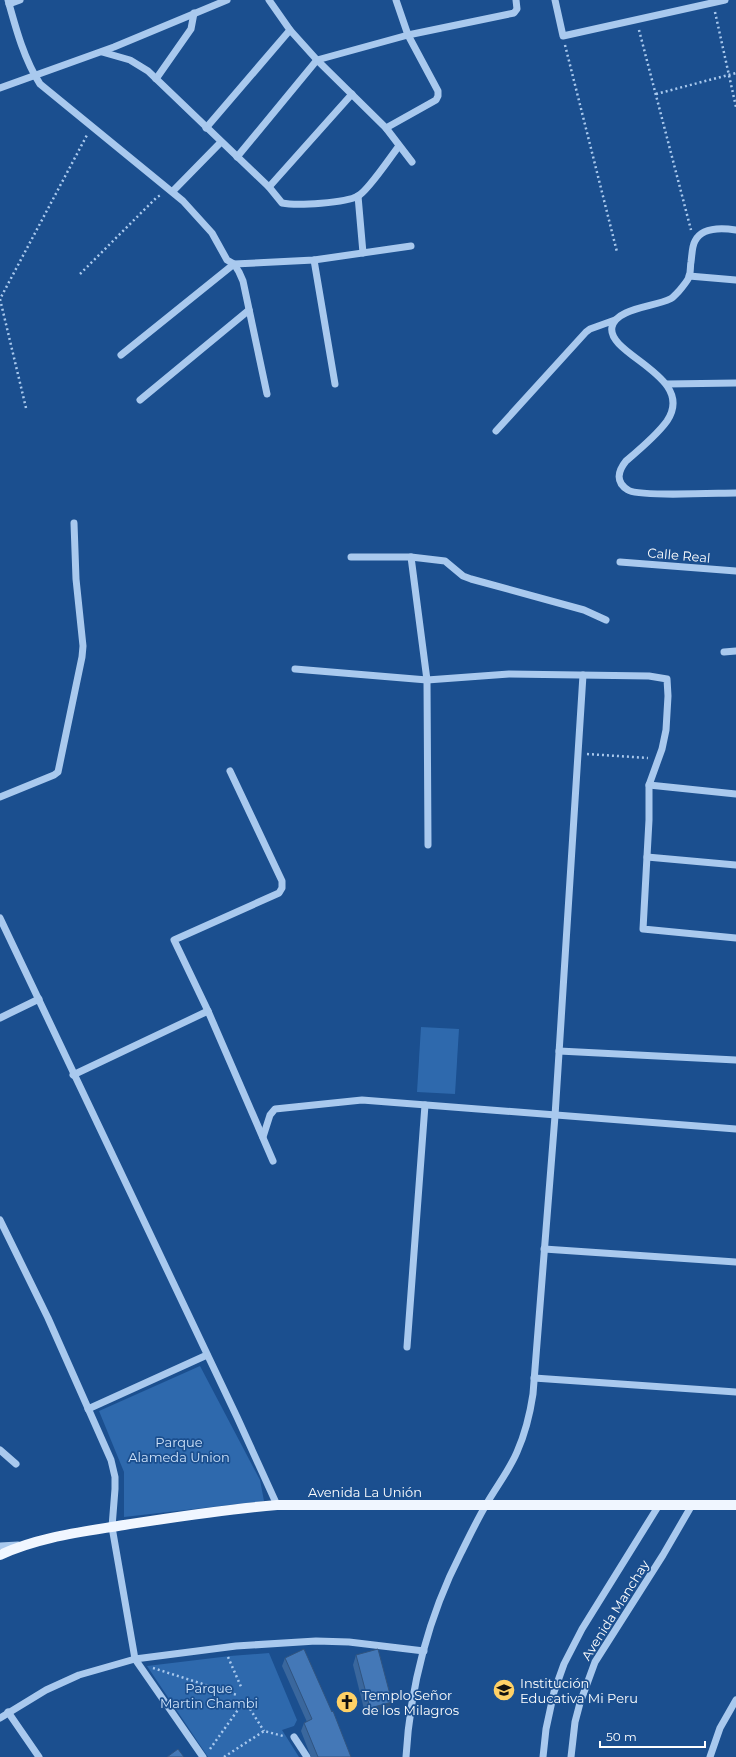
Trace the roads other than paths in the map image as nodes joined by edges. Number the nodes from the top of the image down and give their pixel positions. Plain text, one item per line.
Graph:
1 (20, 0) edge
2 (224, 0) edge
3 (227, 0) edge
4 (269, 0) edge
5 (396, 0) edge
6 (516, 0) edge
7 (555, 0) edge
8 (725, 0) edge
9 (712, 1) edge
10 (9, 2) edge
11 (194, 13) junction
12 (290, 30) junction
13 (408, 35) junction
14 (102, 52) junction
15 (317, 60) junction
16 (36, 76) junction
17 (156, 79) junction
18 (0, 88) edge
19 (352, 94) junction
20 (206, 128) junction
21 (386, 128) junction
22 (221, 142) junction
23 (399, 146) junction
24 (237, 157) junction
25 (412, 162) dead end
26 (269, 187) junction
27 (173, 192) junction
28 (358, 196) junction
29 (736, 230) edge
30 (411, 246) dead end
31 (363, 253) junction
32 (314, 260) junction
33 (234, 264) junction
34 (689, 276) junction
35 (736, 280) edge
36 (249, 310) junction
37 (615, 320) junction
38 (121, 355) dead end
39 (736, 383) edge
40 (335, 384) dead end
41 (667, 384) junction
42 (267, 394) dead end
43 (140, 400) dead end
44 (496, 432) dead end
45 (736, 493) edge
46 (74, 523) dead end
47 (351, 557) dead end
48 (412, 557) junction
49 (620, 562) dead end
50 (736, 571) edge
51 (606, 620) dead end
52 (736, 651) edge
53 (724, 652) dead end
54 (295, 669) dead end
55 (583, 675) junction
56 (427, 680) junction
57 (230, 771) dead end
58 (649, 785) junction
59 (736, 794) edge
60 (0, 797) edge
61 (428, 845) dead end
62 (647, 857) junction
63 (736, 865) edge
64 (0, 918) edge
65 (736, 938) edge
66 (39, 999) junction
67 (208, 1011) junction
68 (0, 1018) edge
69 (559, 1050) junction
70 (736, 1060) edge
71 (73, 1075) junction
72 (425, 1106) junction
73 (555, 1116) junction
74 (736, 1129) edge
75 (263, 1137) junction
76 (273, 1161) dead end
77 (0, 1220) edge
78 (544, 1249) junction
79 (736, 1262) edge
80 (407, 1347) dead end
81 (207, 1355) junction
82 (534, 1378) junction
83 (736, 1392) edge
84 (88, 1409) junction
85 (0, 1450) edge
86 (16, 1464) dead end
87 (277, 1505) junction
88 (486, 1505) junction
89 (659, 1505) junction
90 (692, 1505) junction
91 (736, 1505) edge
92 (112, 1527) junction
93 (21, 1545) junction
94 (0, 1546) edge
95 (0, 1555) edge
96 (424, 1651) junction
97 (135, 1659) junction
98 (736, 1700) edge
99 (8, 1712) junction
100 (0, 1718) edge
101 (294, 1737) dead end
102 (39, 1757) edge
103 (203, 1757) edge
104 (307, 1757) edge
105 (406, 1757) edge
106 (542, 1757) edge
107 (571, 1757) edge
108 (710, 1757) edge

1 - 10 street
2 - 3 street
2 - 11 street
4 - 12 street
5 - 13 street
6 - 13 street
7 - 9 street
8 - 9 street
10 - 16 street
11 - 14 street
11 - 17 street
12 - 15 street
12 - 20 street
13 - 15 street
13 - 21 street
14 - 16 street
14 - 17 street
15 - 19 street
15 - 24 street
16 - 18 street
16 - 27 street
17 - 20 street
19 - 21 street
19 - 26 street
20 - 22 street
21 - 23 street
22 - 24 street
22 - 27 street
23 - 25 street
23 - 28 street
24 - 26 street
26 - 28 street
27 - 33 street
28 - 31 street
29 - 34 street
30 - 31 street
31 - 32 street
32 - 33 street
32 - 40 street
33 - 36 street
33 - 38 street
34 - 35 street
34 - 37 street
36 - 42 street
36 - 43 street
37 - 41 street
37 - 44 street
39 - 41 street
41 - 45 street
46 - 60 street
47 - 48 street
48 - 51 street
48 - 56 street
49 - 50 street, Calle Real
52 - 53 street
54 - 56 street
55 - 56 street
55 - 58 street
55 - 69 street
56 - 61 street
57 - 67 street
58 - 59 street
58 - 62 street
62 - 63 street
62 - 65 street
64 - 66 street
66 - 68 street
66 - 71 street
67 - 71 street
67 - 75 street
69 - 70 street
69 - 73 street
71 - 81 street
72 - 73 street
72 - 75 street
72 - 80 street
73 - 74 street
73 - 78 street
75 - 76 street
77 - 84 street
78 - 79 street
78 - 82 street
81 - 84 street
81 - 87 street
82 - 83 street
82 - 88 street
84 - 92 street
85 - 86 street
87 - 88 main road, Avenida La Unión
87 - 92 main road, Avenida La Unión
88 - 89 main road, Avenida La Unión
88 - 96 street
89 - 90 main road, Avenida La Unión
89 - 106 street, Avenida Manchay
90 - 91 main road, Avenida La Unión
90 - 107 street, Avenida Manchay
92 - 93 main road, Avenida La Unión
92 - 97 street
93 - 94 street
93 - 95 main road, Avenida La Unión
96 - 97 street
96 - 105 street
97 - 99 street
97 - 103 street
98 - 108 street
99 - 100 street
99 - 102 street
101 - 104 street

